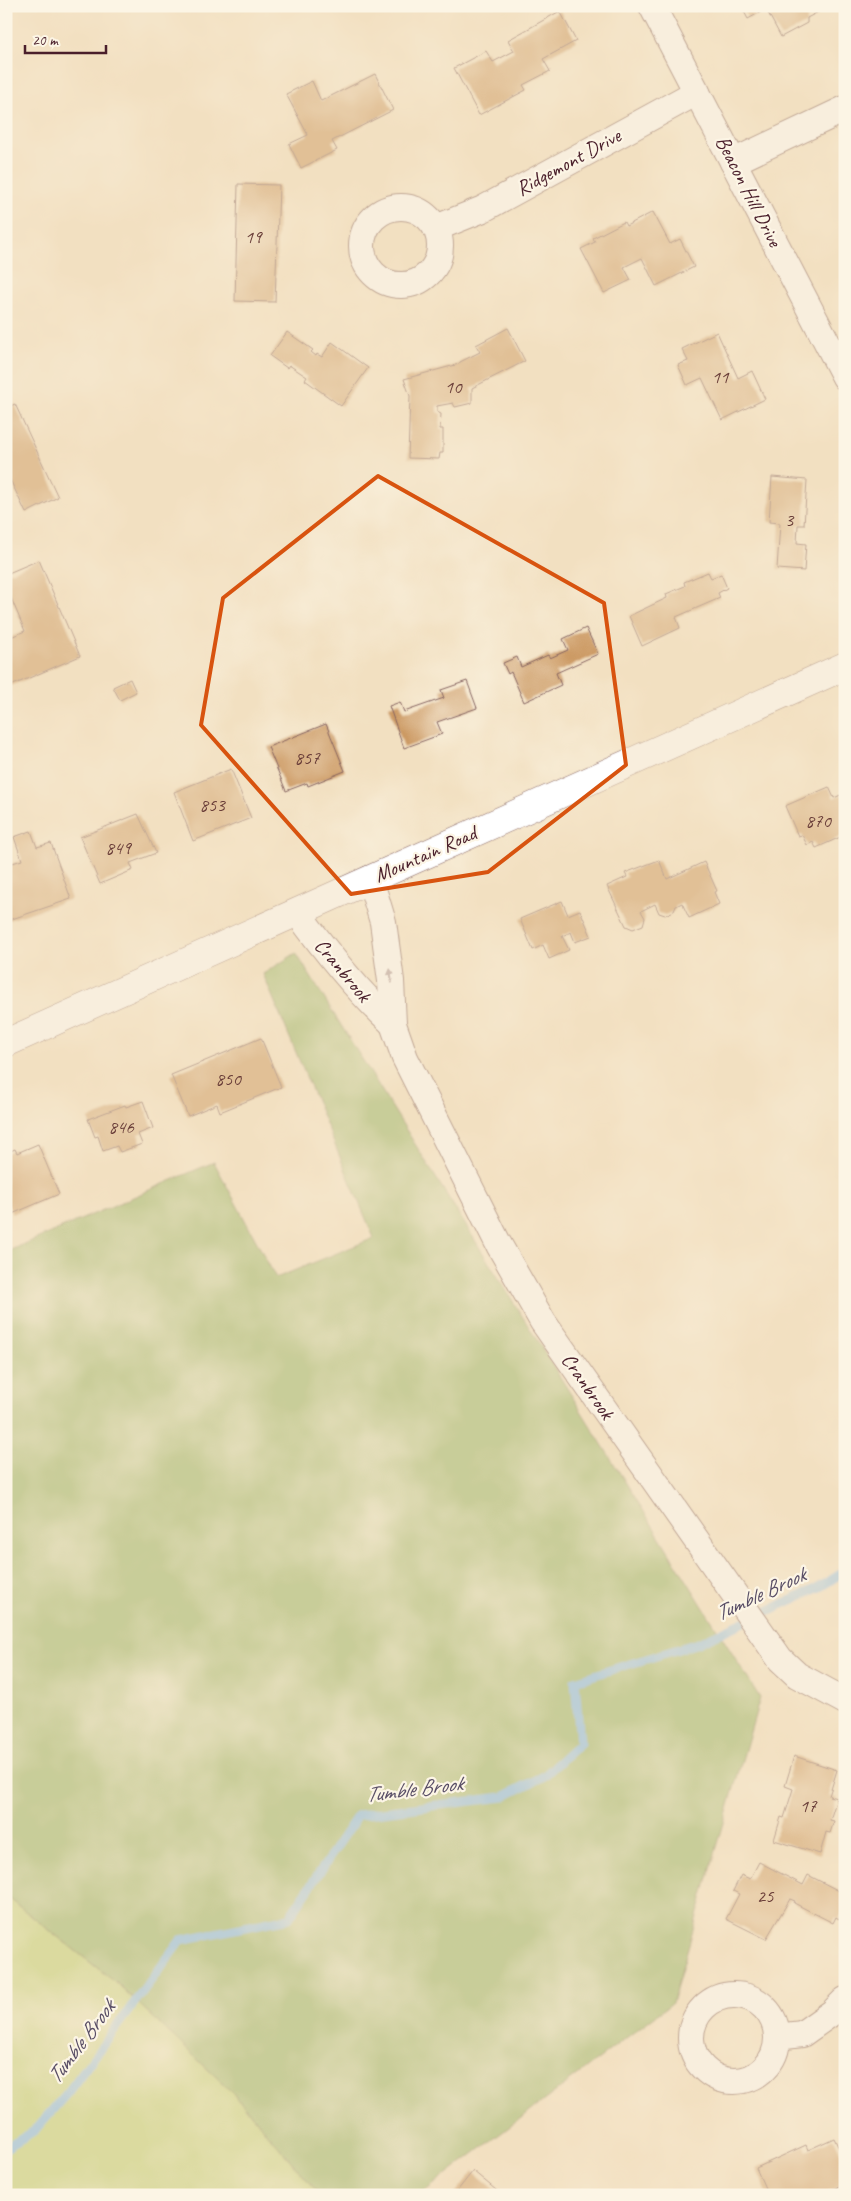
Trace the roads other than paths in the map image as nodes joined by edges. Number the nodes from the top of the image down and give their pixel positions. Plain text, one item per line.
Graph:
1 (652, 6) edge
2 (697, 92) junction
3 (845, 109) edge
4 (733, 162) junction
5 (436, 228) dead end
6 (845, 377) edge
7 (845, 666) edge
8 (370, 879) junction
9 (297, 912) junction
10 (393, 1024) junction
11 (6, 1043) edge
12 (845, 1701) edge
13 (845, 2000) edge
14 (777, 2037) dead end

1 - 2 street, Beacon Hill Drive
2 - 4 street, Beacon Hill Drive
2 - 5 street, Ridgemont Drive
3 - 4 street
4 - 6 street, Beacon Hill Drive
7 - 8 main road, Mountain Road
8 - 9 main road, Mountain Road
10 -> 8 street, Cranbrook
9 - 10 street, Cranbrook
9 - 11 main road, Mountain Road
10 - 12 street, Cranbrook
13 - 14 street

